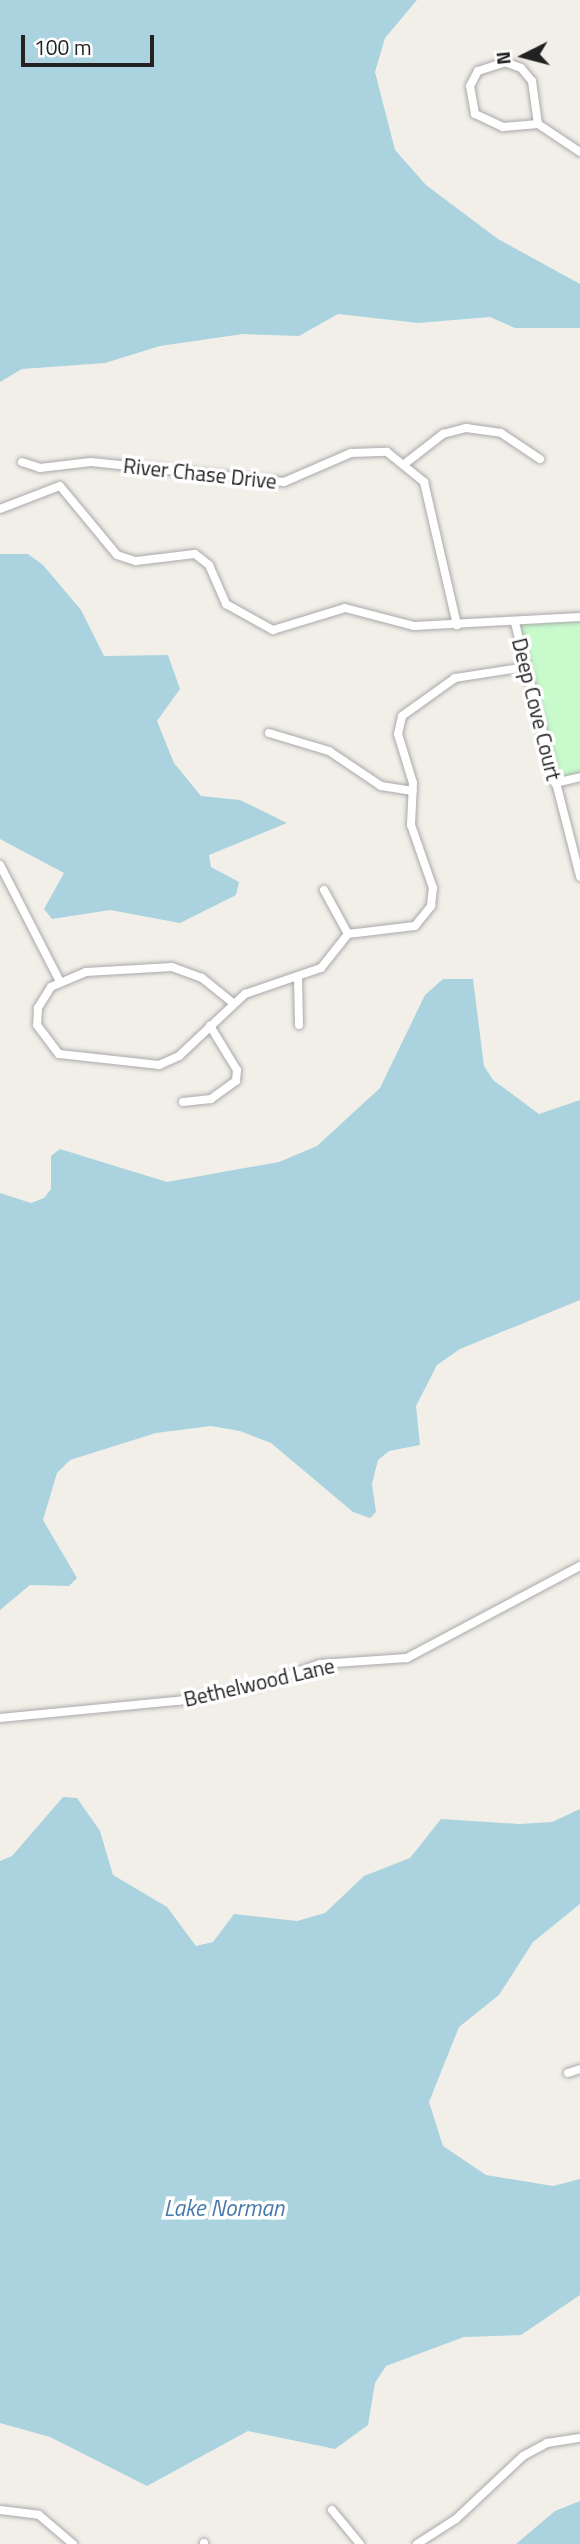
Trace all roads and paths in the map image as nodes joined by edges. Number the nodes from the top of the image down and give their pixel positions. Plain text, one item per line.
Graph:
1 (538, 124) junction
2 (580, 152) edge
3 (540, 459) dead end
4 (22, 462) dead end
5 (407, 463) junction
6 (0, 509) edge
7 (580, 617) edge
8 (515, 622) junction
9 (457, 625) junction
10 (526, 667) junction
11 (269, 733) dead end
12 (580, 777) edge
13 (555, 783) junction
14 (413, 791) junction
15 (0, 865) edge
16 (580, 877) edge
17 (324, 890) dead end
18 (348, 934) junction
19 (298, 976) junction
20 (59, 980) junction
21 (233, 1003) junction
22 (299, 1025) dead end
23 (210, 1026) junction
24 (183, 1102) dead end
25 (580, 1566) edge
26 (0, 1718) edge
27 (580, 2069) edge
28 (568, 2073) dead end
29 (580, 2438) edge
30 (0, 2510) edge
31 (332, 2510) dead end
32 (73, 2544) edge
33 (360, 2544) edge
34 (417, 2544) edge

1 - 1 street
1 - 2 street
3 - 5 street
4 - 5 street, River Chase Drive
5 - 9 street
6 - 9 street
7 - 8 street
8 - 9 street
8 - 10 street, Deep Cove Court
10 - 13 street, Deep Cove Court
10 - 14 street
11 - 14 street
12 - 13 street
13 - 16 street, Deep Cove Court
14 - 18 street
15 - 20 street
17 - 18 street
18 - 19 street
19 - 21 street
19 - 22 street
20 - 21 street
20 - 23 street
21 - 23 street
23 - 24 street
25 - 26 street, Bethelwood Lane
27 - 28 street
29 - 34 street
30 - 32 street
31 - 33 street

